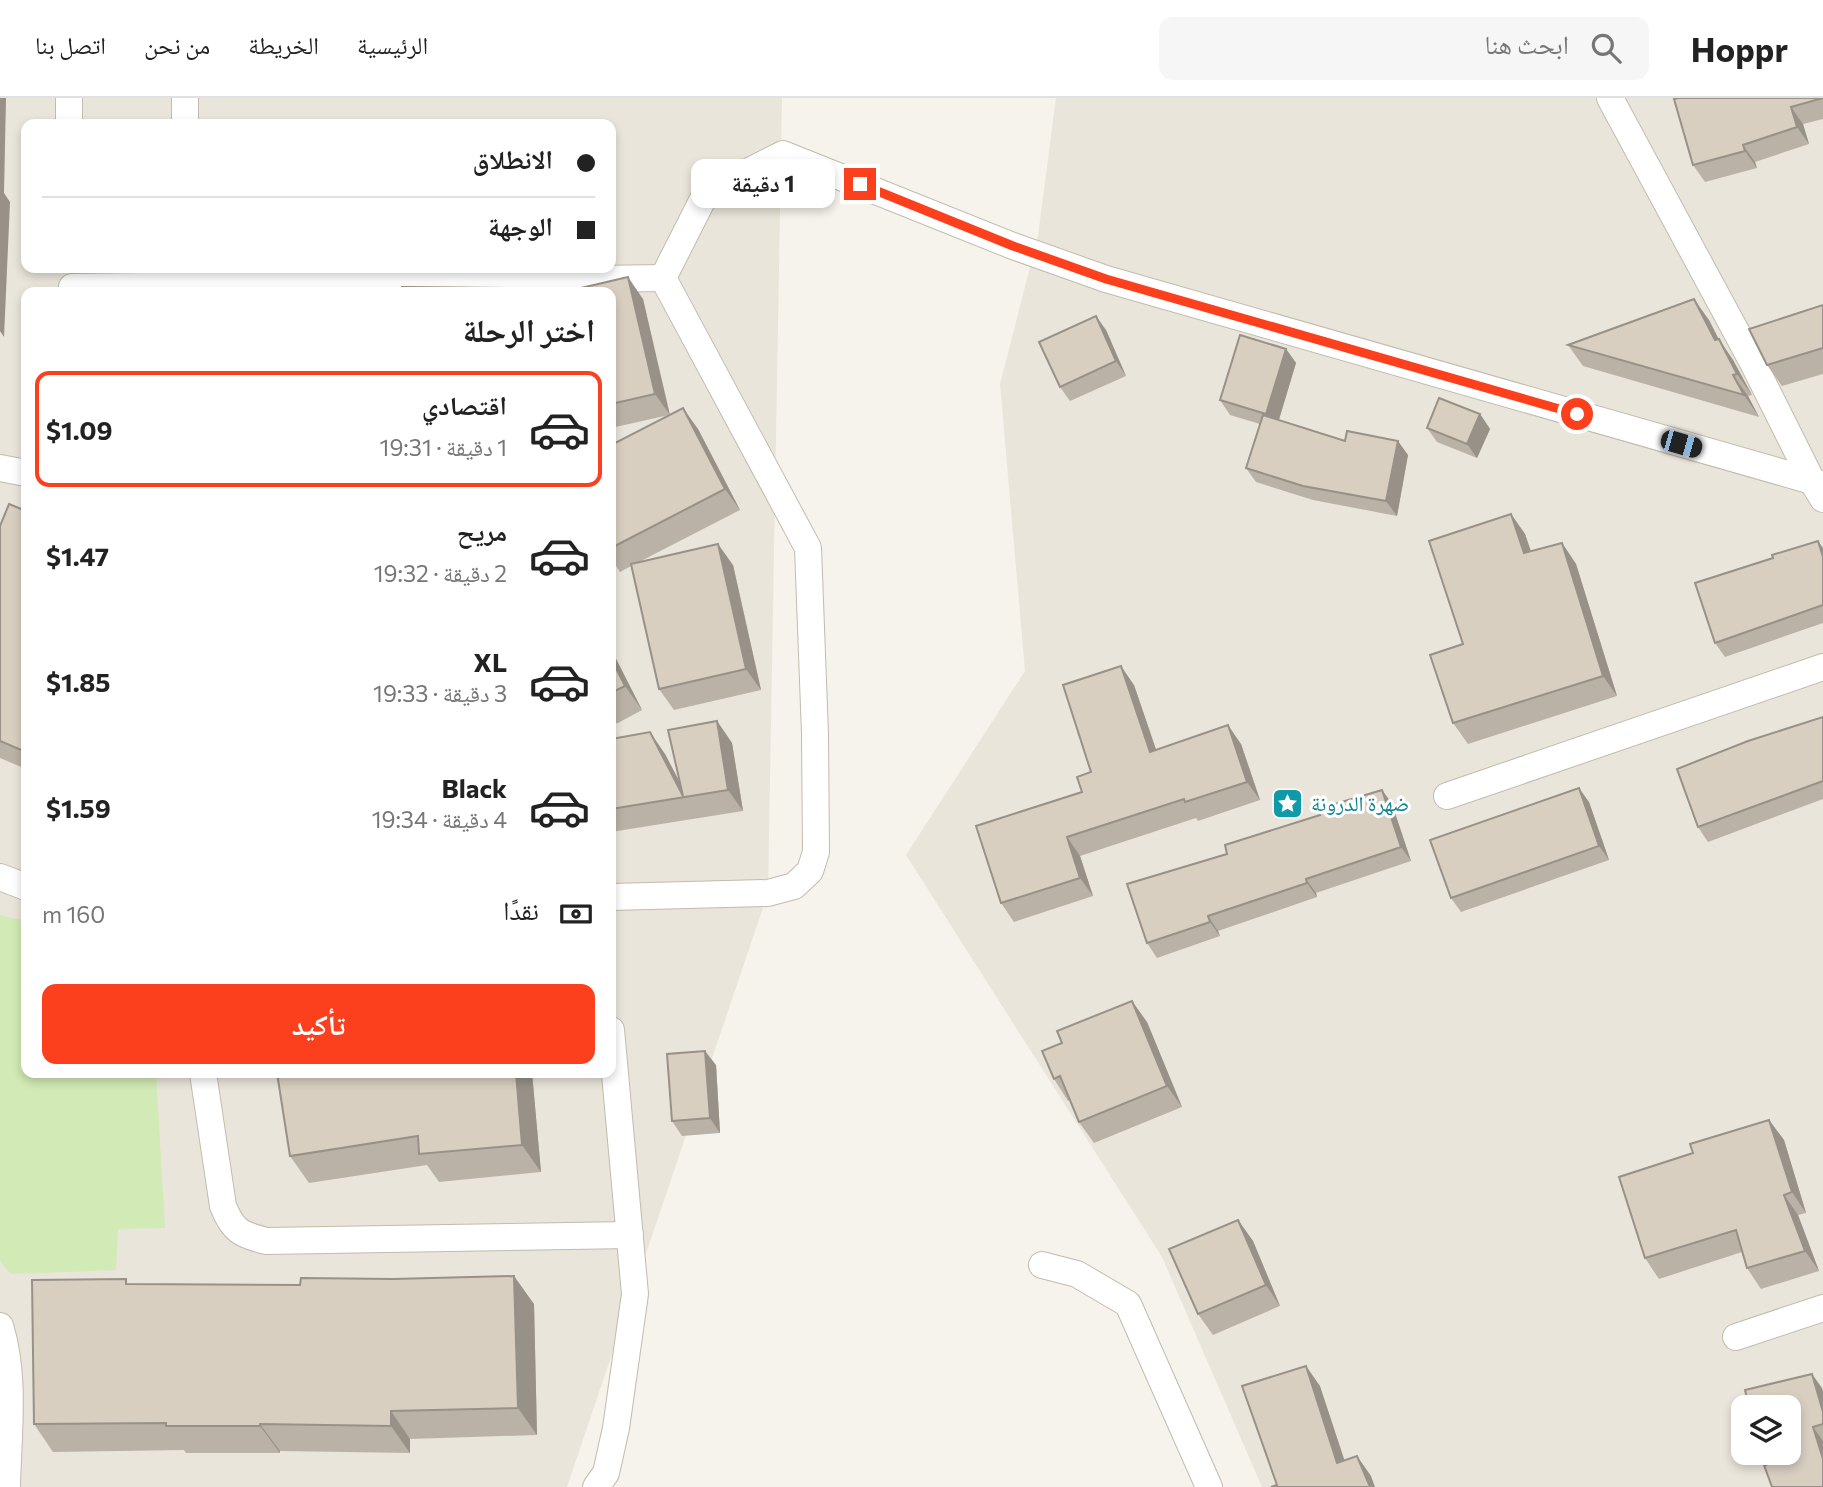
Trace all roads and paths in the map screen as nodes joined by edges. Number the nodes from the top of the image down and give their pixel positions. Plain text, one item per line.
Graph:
1 (69, 98) edge
2 (185, 98) edge
3 (1610, 98) edge
4 (69, 119) edge
5 (185, 119) edge
6 (663, 278) junction
7 (71, 282) edge
8 (383, 287) edge
9 (0, 468) edge
10 (21, 472) edge
11 (1819, 488) edge
12 (1823, 667) edge
13 (1447, 796) dead end
14 (0, 877) edge
15 (21, 885) edge
16 (616, 897) edge
17 (204, 1078) edge
18 (615, 1078) edge
19 (630, 1235) junction
20 (1042, 1265) dead end
21 (1823, 1308) edge
22 (0, 1326) edge
23 (1736, 1336) dead end
24 (8, 1487) edge
25 (596, 1487) edge
26 (1209, 1487) edge

1 - 4 street
2 - 5 street
3 - 11 street
6 - 8 street
6 - 11 street
6 - 16 street
7 - 8 street
9 - 10 street
12 - 13 street
14 - 15 street
17 - 19 street
18 - 19 street
19 - 25 street
20 - 26 street
21 - 23 street
22 - 24 street

